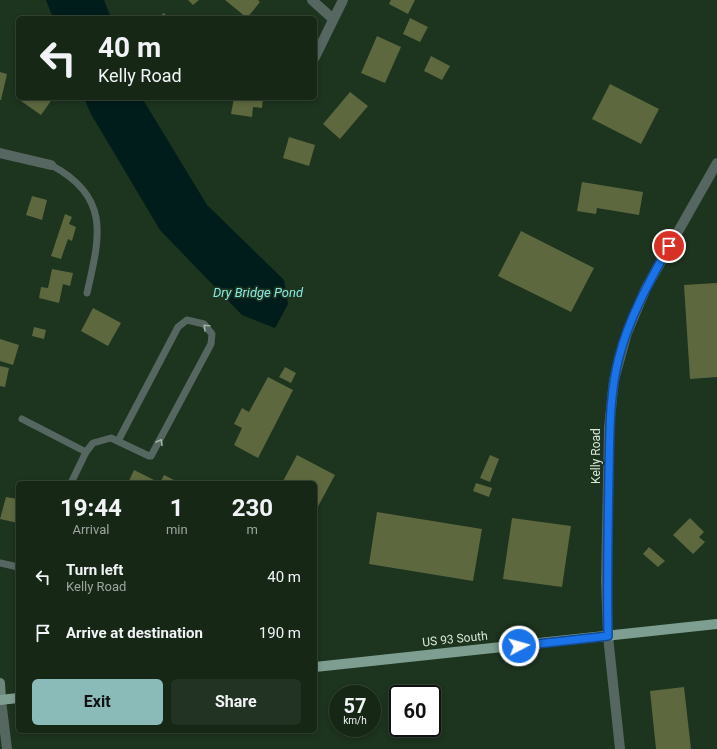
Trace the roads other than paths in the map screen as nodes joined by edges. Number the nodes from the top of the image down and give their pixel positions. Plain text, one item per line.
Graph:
1 (312, 0) edge
2 (343, 0) edge
3 (334, 19) junction
4 (317, 52) edge
5 (0, 153) edge
6 (717, 163) edge
7 (52, 165) joint
8 (87, 293) dead end
9 (22, 419) dead end
10 (118, 441) junction
11 (86, 452) junction
12 (72, 481) edge
13 (0, 563) edge
14 (16, 567) edge
15 (717, 624) edge
16 (608, 636) junction
17 (317, 667) edge
18 (0, 683) edge
19 (16, 698) edge
20 (1, 700) edge
21 (7, 749) edge
22 (620, 749) edge

1 - 3 street
2 - 3 street
3 - 4 street
5 - 7 street
6 - 16 street, Kelly Road
7 - 8 lane
9 - 11 lane
10 -> 10 lane
10 - 11 lane
11 - 12 lane
13 - 14 lane
15 - 16 main road, US 93 South
16 - 17 main road, US 93 South
16 - 22 street, Kelly Road
18 - 20 street
19 - 20 main road
20 - 21 street

